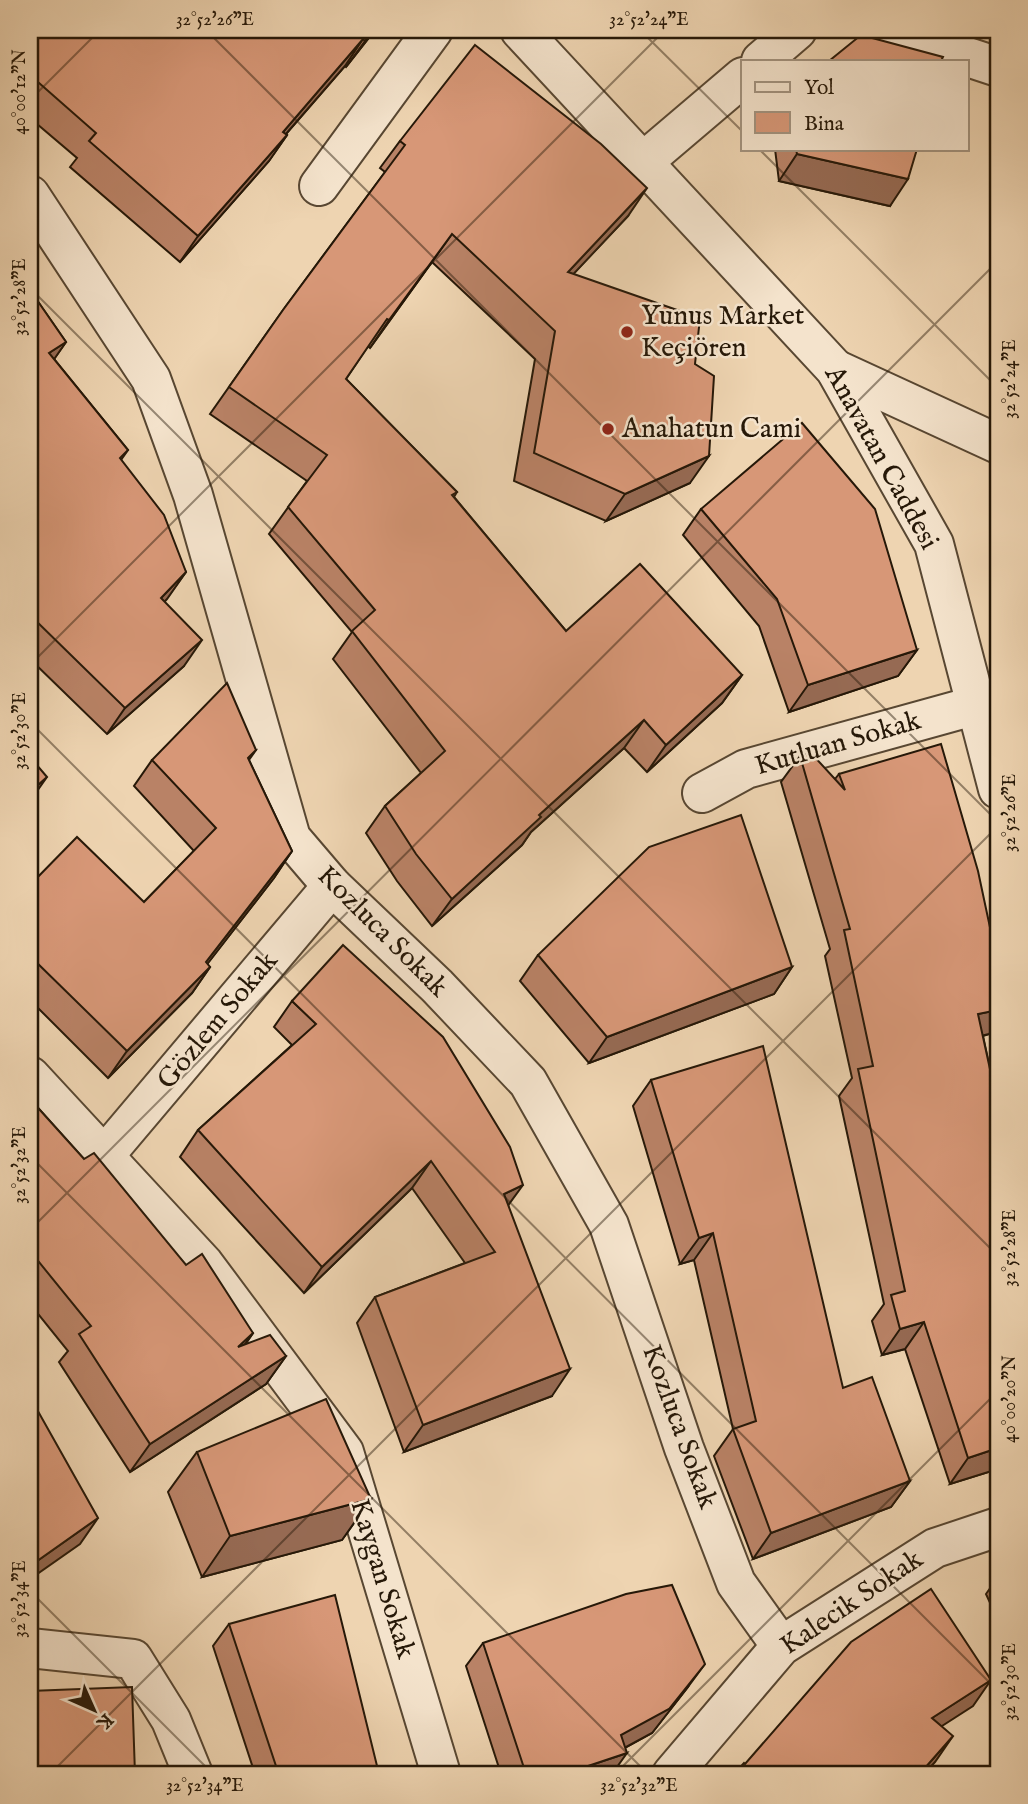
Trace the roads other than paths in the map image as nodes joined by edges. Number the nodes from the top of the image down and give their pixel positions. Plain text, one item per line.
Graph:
1 (433, 30) edge
2 (520, 30) edge
3 (797, 30) edge
4 (886, 30) edge
5 (762, 60) edge
6 (998, 66) edge
7 (741, 79) edge
8 (643, 162) junction
9 (319, 186) dead end
10 (30, 195) edge
11 (835, 369) junction
12 (998, 444) edge
13 (977, 705) junction
14 (998, 789) edge
15 (702, 793) dead end
16 (332, 886) junction
17 (30, 1076) edge
18 (104, 1156) junction
19 (998, 1527) edge
20 (781, 1646) junction
21 (30, 1648) edge
22 (193, 1774) edge
23 (441, 1774) edge
24 (671, 1774) edge

1 - 9 street
2 - 8 street, Anavatan Caddesi
3 - 5 street
4 - 6 street
7 - 8 street
8 - 11 street, Anavatan Caddesi
10 - 16 street, Kozluca Sokak
11 - 12 street
11 - 13 street, Anavatan Caddesi
13 - 14 street, Anavatan Caddesi
13 - 15 street, Kutluan Sokak
16 - 18 street, Gözlem Sokak
16 - 20 street, Kozluca Sokak
17 - 18 street, Kaygan Sokak
18 - 23 street, Kaygan Sokak
19 - 20 street, Kalecik Sokak
20 - 24 street, Kalecik Sokak
21 - 22 street

